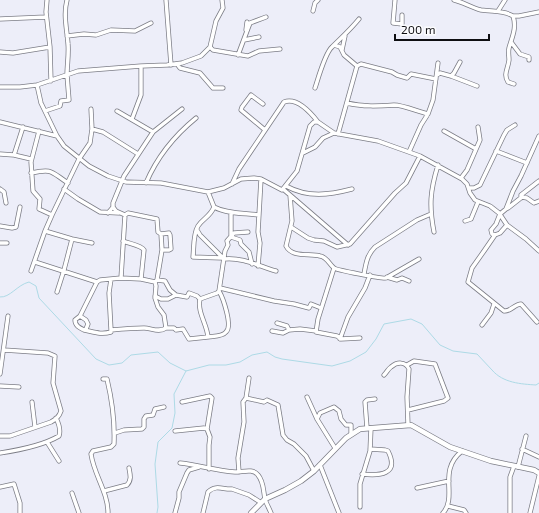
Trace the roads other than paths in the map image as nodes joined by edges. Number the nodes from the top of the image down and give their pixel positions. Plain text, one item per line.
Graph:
1 (47, 0) edge
2 (67, 0) edge
3 (166, 0) edge
4 (222, 0) edge
5 (318, 0) edge
6 (395, 0) edge
7 (454, 0) edge
8 (505, 0) edge
9 (463, 1) edge
10 (313, 10) dead end
11 (498, 11) junction
12 (539, 12) edge
13 (402, 15) dead end
14 (513, 16) junction
15 (46, 17) junction
16 (266, 17) dead end
17 (0, 19) edge
18 (359, 19) dead end
19 (150, 22) dead end
20 (247, 22) dead end
21 (67, 36) junction
22 (345, 36) junction
23 (259, 37) dead end
24 (245, 38) junction
25 (511, 42) junction
26 (334, 45) junction
27 (50, 47) junction
28 (210, 48) junction
29 (280, 49) dead end
30 (342, 50) junction
31 (0, 52) edge
32 (238, 54) junction
33 (529, 60) dead end
34 (460, 62) dead end
35 (438, 63) dead end
36 (177, 64) junction
37 (171, 65) junction
38 (141, 66) junction
39 (357, 66) junction
40 (437, 74) junction
41 (67, 75) junction
42 (451, 76) junction
43 (436, 80) junction
44 (51, 81) junction
45 (514, 84) dead end
46 (37, 85) junction
47 (477, 86) dead end
48 (0, 87) edge
49 (223, 88) dead end
50 (315, 88) dead end
51 (347, 103) junction
52 (263, 104) dead end
53 (354, 105) junction
54 (91, 109) dead end
55 (182, 109) dead end
56 (45, 111) junction
57 (118, 111) dead end
58 (345, 111) junction
59 (428, 114) junction
60 (196, 118) dead end
61 (132, 119) junction
62 (0, 122) edge
63 (318, 122) junction
64 (515, 125) dead end
65 (478, 126) dead end
66 (23, 127) junction
67 (92, 129) junction
68 (265, 130) junction
69 (38, 131) junction
70 (444, 131) dead end
71 (153, 132) junction
72 (336, 133) junction
73 (57, 136) junction
74 (539, 136) edge
75 (476, 149) junction
76 (310, 150) junction
77 (496, 151) junction
78 (409, 152) junction
79 (303, 153) junction
80 (0, 154) edge
81 (138, 154) junction
82 (14, 155) junction
83 (420, 156) junction
84 (31, 159) junction
85 (79, 159) junction
86 (301, 160) junction
87 (527, 163) junction
88 (438, 165) junction
89 (31, 173) junction
90 (460, 178) junction
91 (261, 179) junction
92 (122, 181) junction
93 (539, 182) edge
94 (68, 183) junction
95 (146, 183) junction
96 (232, 184) junction
97 (286, 186) junction
98 (468, 188) junction
99 (0, 189) edge
100 (64, 189) junction
101 (283, 189) junction
102 (352, 190) dead end
103 (208, 192) junction
104 (290, 195) junction
105 (521, 198) junction
106 (478, 202) junction
107 (539, 202) edge
108 (6, 203) dead end
109 (20, 207) dead end
110 (113, 207) junction
111 (214, 207) junction
112 (506, 209) junction
113 (231, 212) junction
114 (108, 213) junction
115 (120, 213) junction
116 (52, 214) junction
117 (431, 214) junction
118 (500, 214) junction
119 (125, 215) junction
120 (259, 215) junction
121 (465, 221) dead end
122 (507, 225) junction
123 (0, 226) edge
124 (291, 227) junction
125 (197, 228) junction
126 (45, 231) junction
127 (248, 232) dead end
128 (434, 232) dead end
129 (161, 234) junction
130 (495, 235) junction
131 (231, 238) junction
132 (72, 239) junction
133 (123, 241) junction
134 (92, 242) dead end
135 (0, 243) edge
136 (7, 243) dead end
137 (348, 245) junction
138 (162, 250) junction
139 (539, 251) edge
140 (223, 259) junction
141 (419, 259) dead end
142 (35, 262) junction
143 (252, 264) junction
144 (258, 266) junction
145 (334, 268) junction
146 (64, 270) junction
147 (31, 271) dead end
148 (276, 271) dead end
149 (398, 271) junction
150 (364, 274) junction
151 (370, 275) junction
152 (387, 277) junction
153 (121, 278) junction
154 (141, 279) junction
155 (111, 280) junction
156 (156, 281) junction
157 (97, 282) junction
158 (219, 290) junction
159 (57, 292) dead end
160 (176, 295) junction
161 (155, 296) junction
162 (200, 299) junction
163 (494, 304) junction
164 (321, 308) junction
165 (8, 316) dead end
166 (80, 316) junction
167 (538, 322) dead end
168 (277, 323) dead end
169 (482, 325) dead end
170 (166, 328) junction
171 (84, 330) junction
172 (111, 330) junction
173 (289, 330) junction
174 (272, 331) dead end
175 (316, 331) junction
176 (208, 337) junction
177 (340, 338) junction
178 (360, 338) dead end
179 (2, 345) edge
180 (4, 350) junction
181 (407, 365) junction
182 (1, 367) edge
183 (0, 374) edge
184 (384, 375) dead end
185 (103, 378) dead end
186 (249, 378) dead end
187 (0, 386) edge
188 (19, 387) dead end
189 (307, 397) dead end
190 (246, 398) junction
191 (375, 399) dead end
192 (32, 402) dead end
193 (182, 402) dead end
194 (164, 407) dead end
195 (408, 410) junction
196 (56, 418) junction
197 (317, 419) junction
198 (408, 425) junction
199 (35, 428) junction
200 (369, 428) junction
201 (207, 430) junction
202 (175, 432) dead end
203 (115, 433) junction
204 (351, 434) junction
205 (0, 436) edge
206 (526, 436) dead end
207 (47, 442) junction
208 (335, 448) junction
209 (370, 449) junction
210 (522, 449) junction
211 (462, 451) junction
212 (0, 453) edge
213 (539, 457) edge
214 (58, 461) dead end
215 (180, 463) dead end
216 (320, 465) junction
217 (516, 466) junction
218 (199, 467) junction
219 (129, 468) dead end
220 (209, 469) junction
221 (314, 471) junction
222 (239, 472) junction
223 (362, 474) junction
224 (539, 474) edge
225 (449, 481) junction
226 (0, 487) edge
227 (417, 488) dead end
228 (72, 492) dead end
229 (104, 492) junction
230 (265, 499) junction
231 (260, 502) junction
232 (448, 506) junction
233 (360, 507) dead end
234 (20, 513) edge
235 (79, 513) edge
236 (108, 513) edge
237 (175, 513) edge
238 (202, 513) edge
239 (251, 513) edge
240 (270, 513) edge
241 (340, 513) edge
242 (443, 513) edge
243 (466, 513) edge
244 (510, 513) edge
245 (530, 513) edge

1 - 15 street
2 - 21 street
3 - 37 street
4 - 28 street
5 - 10 street
6 - 13 street
7 - 9 street
8 - 11 street
9 - 11 street
11 - 14 street
12 - 14 street
14 - 25 street
15 - 17 street
15 - 27 street
16 - 24 street
18 - 22 street
19 - 21 street
20 - 24 street
21 - 41 street
22 - 26 street
22 - 30 street
23 - 24 street
24 - 32 street
25 - 33 street
25 - 45 street
26 - 30 street
26 - 50 street
27 - 31 street
27 - 44 street
28 - 32 street
28 - 36 street
29 - 32 street
30 - 39 street
34 - 42 street
35 - 40 street
36 - 37 street
36 - 49 street
37 - 38 street
38 - 41 street
38 - 61 street
39 - 43 street
39 - 51 street
40 - 42 street
40 - 43 street
41 - 44 street
41 - 56 street
42 - 47 street
43 - 59 street
44 - 46 street
46 - 48 street
46 - 56 street
51 - 53 street
51 - 58 street
52 - 68 street
53 - 58 street
53 - 59 street
54 - 67 street
55 - 71 street
56 - 73 street
57 - 61 street
58 - 72 street
59 - 78 street
60 - 95 street
61 - 71 street
62 - 66 street
63 - 68 street
63 - 72 street
63 - 79 street
64 - 77 street
65 - 75 street
66 - 69 street
66 - 82 street
67 - 81 street
67 - 85 street
68 - 96 street
69 - 73 street
69 - 84 street
70 - 75 street
71 - 81 street
72 - 76 street
72 - 78 street
73 - 85 street
74 - 87 street
75 - 90 street
76 - 79 street
76 - 86 street
77 - 87 street
77 - 98 street
78 - 83 street
79 - 86 street
80 - 82 street
81 - 92 street
82 - 84 street
83 - 88 street
83 - 137 street
84 - 89 street
85 - 92 street
85 - 94 street
86 - 97 street
87 - 112 street
88 - 90 street
88 - 117 street
89 - 94 street
89 - 116 street
90 - 98 street
91 - 96 street
91 - 101 street
91 - 120 street
92 - 95 street
92 - 110 street
93 - 105 street
94 - 100 street
95 - 103 street
96 - 103 street
97 - 101 street
97 - 102 street
98 - 106 street
99 - 108 street
100 - 114 street
100 - 116 street
101 - 104 street
103 - 111 street
104 - 124 street
104 - 137 street
105 - 107 street
105 - 112 street
106 - 118 street
106 - 121 street
109 - 123 street
110 - 114 street
110 - 115 street
111 - 113 street
111 - 125 street
112 - 118 street
113 - 120 street
113 - 131 street
114 - 115 street
115 - 119 street
116 - 126 street
117 - 128 street
117 - 150 street
118 - 122 street
118 - 130 street
119 - 129 street
119 - 133 street
120 - 144 street
122 - 130 street
122 - 139 street
124 - 137 street
124 - 145 street
125 - 140 street
125 - 140 street
126 - 132 street
126 - 142 street
127 - 131 street
129 - 138 street
129 - 138 street
130 - 163 street
131 - 140 street
131 - 143 street
132 - 134 street
132 - 146 street
133 - 153 street
133 - 154 street
135 - 136 street
138 - 156 street
140 - 143 street
140 - 158 street
141 - 149 street
142 - 146 street
142 - 147 street
143 - 144 street
144 - 148 street
145 - 150 street
145 - 164 street
146 - 157 street
146 - 159 street
149 - 152 street
149 - 152 street
150 - 151 street
151 - 152 street
151 - 177 street
153 - 154 street
153 - 155 street
154 - 156 street
155 - 157 street
155 - 172 street
156 - 160 street
156 - 161 street
157 - 166 street
158 - 162 street
158 - 164 street
158 - 176 street
160 - 161 street
160 - 162 street
161 - 170 street
162 - 176 street
163 - 167 street
163 - 169 street
164 - 175 street
165 - 179 street
166 - 171 street
166 - 171 street
168 - 173 street
170 - 172 street
170 - 176 street
171 - 172 street
173 - 174 street
173 - 175 street
175 - 177 street
177 - 178 street
179 - 180 street
180 - 182 street
180 - 196 street
181 - 184 street
181 - 195 street
181 - 195 street
182 - 183 street
185 - 203 street
186 - 190 street
187 - 188 street
189 - 197 street
190 - 221 street
190 - 222 street
191 - 200 street
192 - 199 street
193 - 201 street
194 - 203 street
195 - 198 street
196 - 199 street
196 - 207 street
197 - 204 street
197 - 208 street
198 - 200 street
198 - 211 street
199 - 205 street
200 - 204 street
200 - 209 street
201 - 202 street
201 - 220 street
203 - 229 street
204 - 208 street
206 - 210 street
207 - 212 street
207 - 214 street
208 - 216 street
209 - 223 street
209 - 223 street
210 - 213 street
210 - 217 street
211 - 217 street
211 - 225 street
215 - 218 street
216 - 221 street
216 - 241 street
217 - 224 street
217 - 244 street
218 - 220 street
218 - 237 street
219 - 229 street
220 - 222 street
221 - 230 street
222 - 230 street
223 - 233 street
224 - 245 street
225 - 227 street
225 - 232 street
226 - 234 street
228 - 235 street
229 - 236 street
230 - 231 street
230 - 240 street
231 - 238 street
231 - 239 street
232 - 242 street
232 - 243 street

